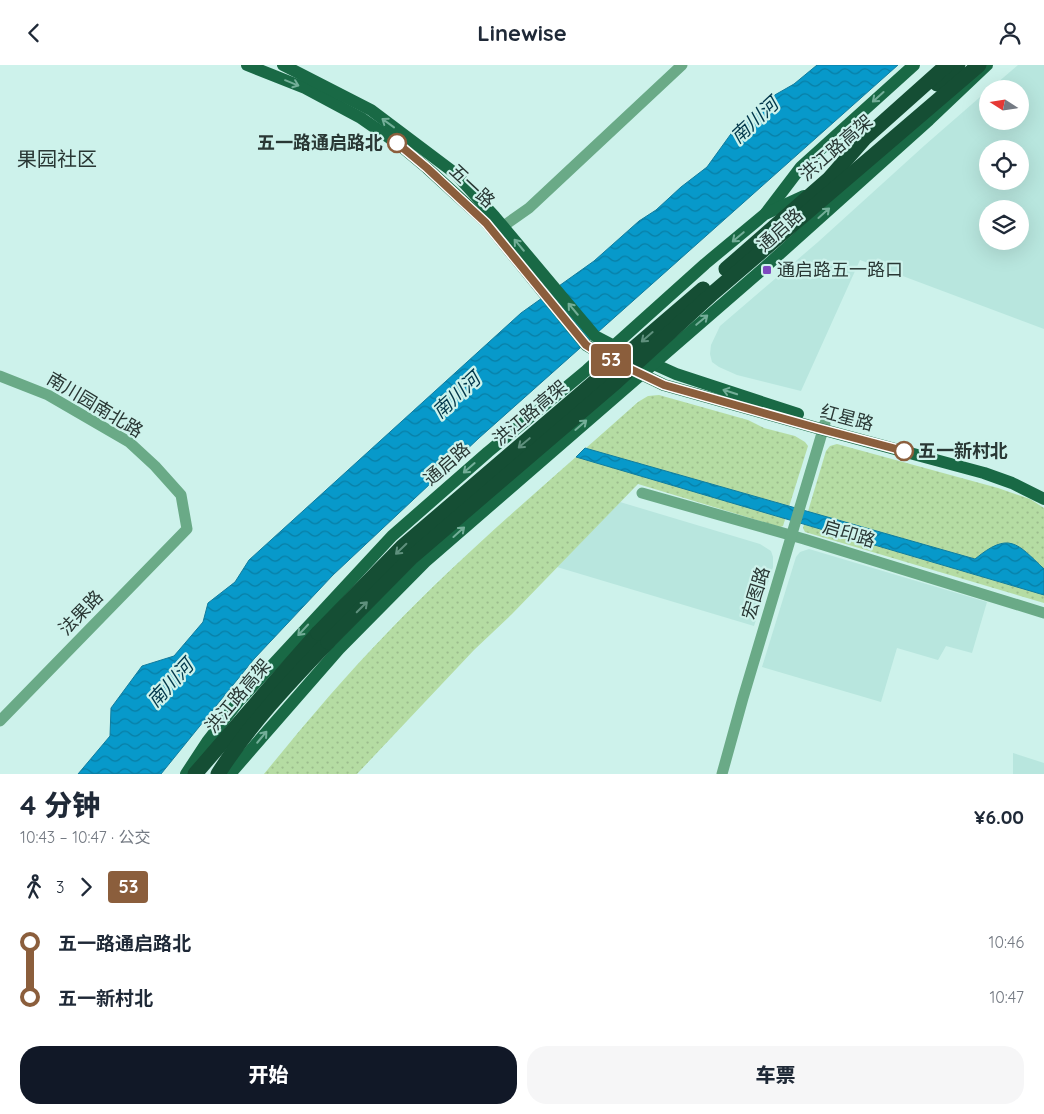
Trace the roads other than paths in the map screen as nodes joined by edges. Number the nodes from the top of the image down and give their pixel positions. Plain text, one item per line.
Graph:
1 (247, 65) edge
2 (283, 65) edge
3 (682, 65) edge
4 (914, 65) edge
5 (947, 65) edge
6 (952, 65) edge
7 (958, 65) edge
8 (979, 65) edge
9 (988, 65) edge
10 (829, 179) junction
11 (765, 215) junction
12 (499, 230) junction
13 (590, 341) junction
14 (614, 346) junction
15 (603, 356) junction
16 (652, 364) junction
17 (640, 374) junction
18 (0, 376) edge
19 (824, 426) junction
20 (1044, 489) edge
21 (642, 493) dead end
22 (1044, 499) edge
23 (187, 529) joint
24 (792, 532) junction
25 (1044, 613) edge
26 (323, 638) junction
27 (0, 721) edge
28 (186, 774) edge
29 (195, 774) edge
30 (218, 774) edge
31 (230, 774) edge
32 (722, 774) edge

1 -> 12 main road, 五一路
12 -> 2 main road, 五一路
3 - 12 street
4 -> 11 main road
5 - 10 highway, bridge
6 - 11 main road, 通启路
7 - 10 highway, 洪江路高架, bridge
26 -> 8 highway, 洪江路高架, bridge
16 -> 9 main road, 通启路
10 -> 26 highway, 洪江路高架, bridge
11 -> 14 main road, 通启路
12 - 13 main road, 五一路
13 - 14 main road, 五一路
13 - 15 main road, 五一路
14 - 15 main road, 通启路
14 - 16 main road, 五一路
15 - 17 main road, 五一路
15 -> 28 main road, 通启路
16 - 17 main road, 通启路
19 -> 16 main road, 红星路
17 - 19 main road, 红星路
31 -> 17 main road, 通启路
18 - 23 street, 南川园南北路
19 - 20 main road, 红星路
19 - 22 main road, 红星路
19 - 24 street, 宏图路
21 - 24 street, 启印路
23 - 27 street, 法果路
24 - 25 street, 启印路
24 - 32 street, 宏图路
26 - 29 highway, 洪江路高架
26 - 30 highway, 洪江路高架

